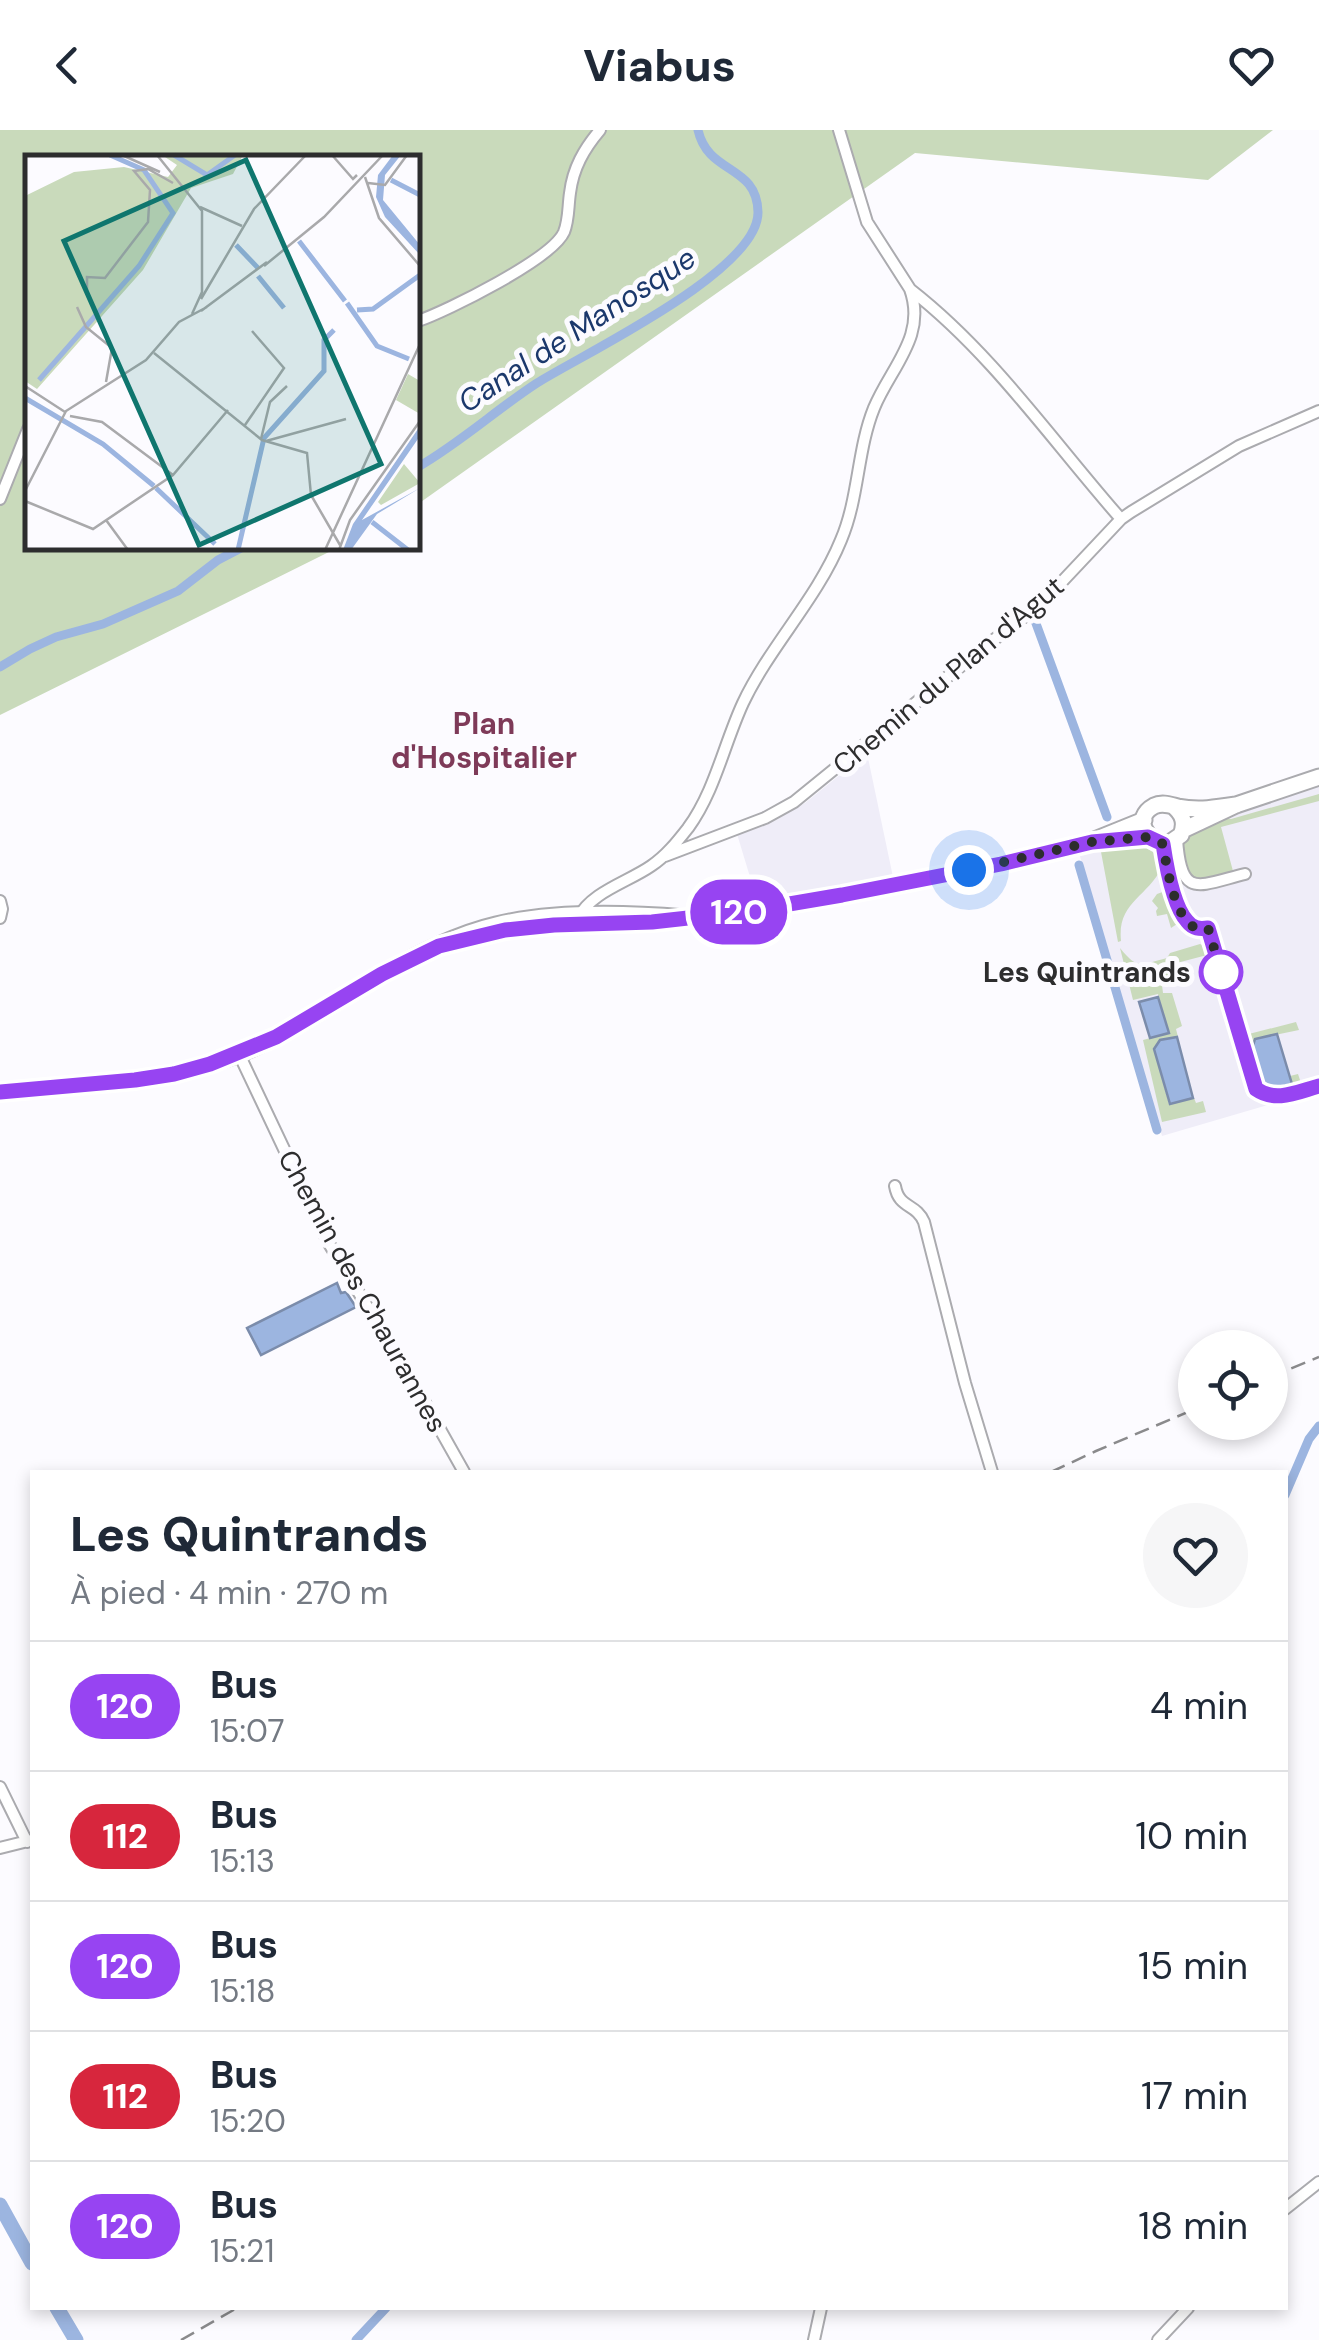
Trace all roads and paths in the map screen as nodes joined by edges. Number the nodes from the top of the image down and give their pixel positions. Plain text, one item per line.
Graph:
1 (600, 130) edge
2 (839, 130) edge
3 (910, 289) junction
4 (420, 320) edge
5 (1319, 411) edge
6 (25, 436) edge
7 (0, 498) edge
8 (1121, 519) junction
9 (1319, 777) edge
10 (1236, 805) junction
11 (1173, 806) junction
12 (1144, 820) junction
13 (1168, 837) junction
14 (1092, 842) junction
15 (664, 856) junction
16 (1245, 874) dead end
17 (0, 900) edge
18 (580, 916) junction
19 (0, 918) edge
20 (684, 918) junction
21 (525, 927) junction
22 (1208, 928) dead end
23 (439, 946) junction
24 (239, 1054) junction
25 (0, 1092) edge
26 (895, 1186) dead end
27 (463, 1470) edge
28 (991, 1470) edge
29 (0, 1787) edge
30 (30, 1841) edge
31 (0, 1848) edge
32 (1319, 2182) edge
33 (1288, 2207) edge
34 (821, 2310) edge
35 (1186, 2310) edge
36 (814, 2340) edge
37 (1158, 2340) edge

1 - 4 street
2 - 3 street
3 - 8 street
3 - 15 street
5 - 8 street, Chemin du Plan d'Agut
6 - 7 street
8 - 15 street, Chemin du Plan d'Agut
9 - 10 main road
10 - 11 main road
10 - 13 main road
11 - 12 main road
11 - 13 main road
12 - 13 main road
12 - 14 main road
13 - 14 main road
13 - 16 street
13 - 22 street
14 - 20 main road
15 - 18 street
17 - 19 street
18 - 20 main road
18 - 21 street
18 - 23 main road
20 - 21 main road
21 - 23 main road
23 - 24 main road
24 - 25 main road
24 - 27 street, Chemin des Chaurannes
26 - 28 street
29 - 30 street
30 - 31 street
32 - 33 street
34 - 36 street
35 - 37 street

